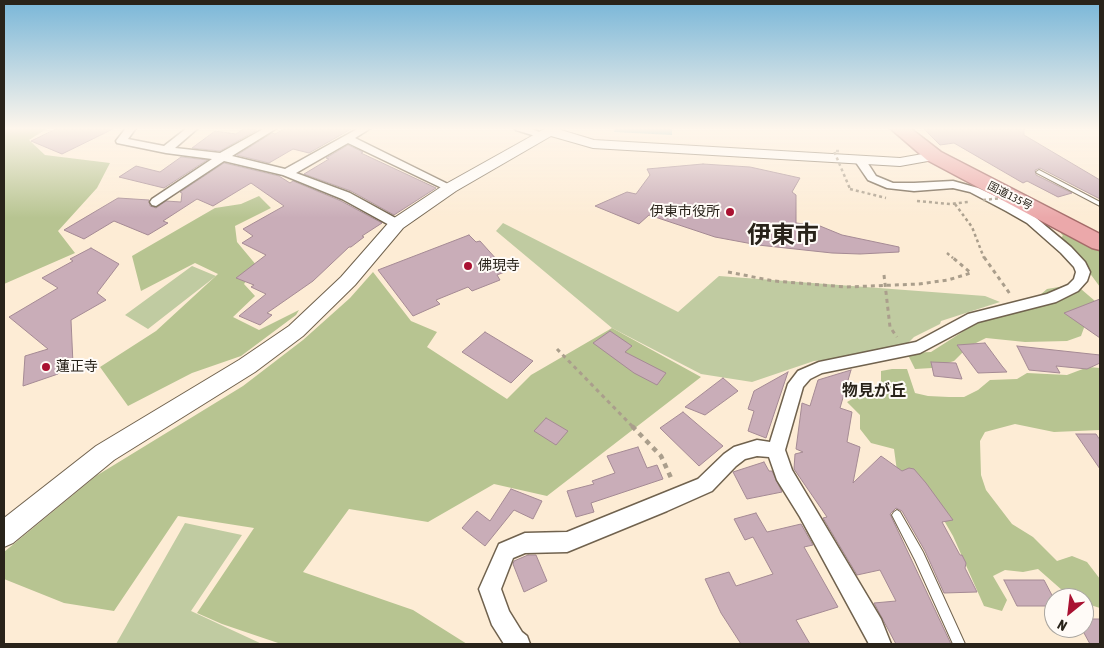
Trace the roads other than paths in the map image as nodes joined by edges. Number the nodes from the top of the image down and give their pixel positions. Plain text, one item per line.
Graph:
1 (220, 158) edge
2 (227, 158) edge
3 (313, 158) edge
4 (388, 158) edge
5 (502, 158) edge
6 (826, 158) edge
7 (921, 158) edge
8 (938, 158) edge
9 (861, 161) junction
10 (1039, 172) dead end
11 (287, 173) junction
12 (450, 188) junction
13 (156, 202) dead end
14 (1100, 204) edge
15 (396, 224) junction
16 (1100, 243) edge
17 (776, 450) junction
18 (897, 515) dead end
19 (4, 534) edge
20 (519, 644) edge
21 (880, 644) edge
22 (959, 644) edge

1 - 13 street
2 - 11 street
3 - 11 street
4 - 12 street
5 - 12 street
6 - 9 street
7 - 9 street
8 - 16 highway, 国道135号
9 - 17 street
10 - 14 lane
11 - 15 street
12 - 15 street
15 - 19 street
17 - 20 street
17 - 21 street
18 - 22 lane

